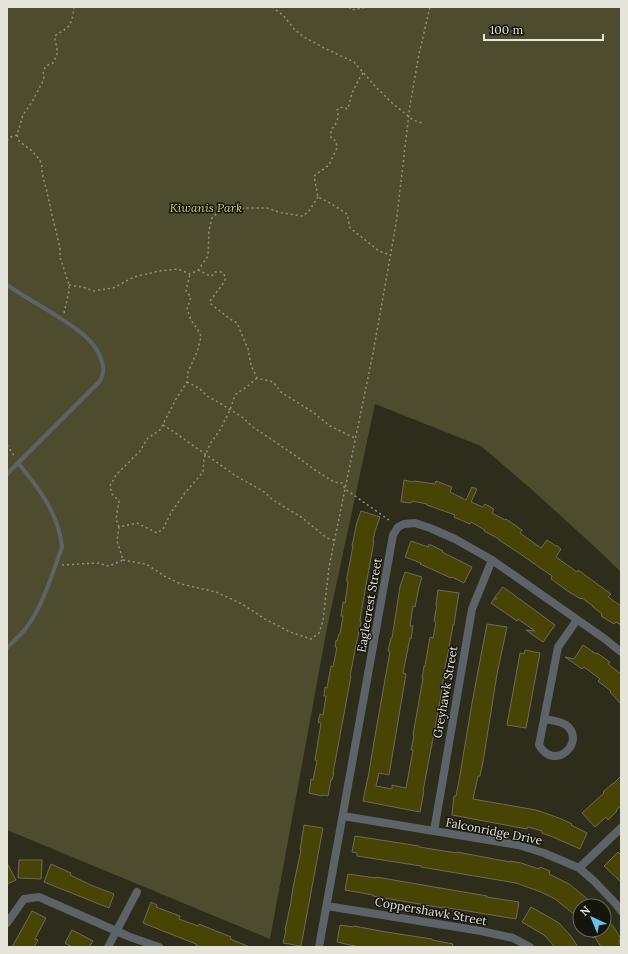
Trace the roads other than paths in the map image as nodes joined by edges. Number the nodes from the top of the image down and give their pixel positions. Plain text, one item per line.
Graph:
1 (7, 285) edge
2 (18, 463) junction
3 (7, 474) edge
4 (492, 560) junction
5 (577, 620) junction
6 (7, 648) edge
7 (621, 652) edge
8 (544, 719) junction
9 (343, 816) junction
10 (621, 828) edge
11 (434, 831) junction
12 (579, 868) junction
13 (137, 892) dead end
14 (327, 906) junction
15 (621, 911) edge
16 (7, 923) edge
17 (117, 931) junction
18 (108, 947) edge
19 (159, 947) edge
20 (319, 947) edge
21 (530, 947) edge

1 - 2 lane
2 - 3 lane
2 - 6 lane
4 - 5 street, Eaglecrest Street
4 - 9 street, Eaglecrest Street
4 - 11 street, Greyhawk Street
5 - 7 street, Eaglecrest Street
5 - 8 street
8 - 8 street
9 - 11 street, Falconridge Drive
9 - 14 street, Eaglecrest Street
10 - 12 street
11 - 12 street, Falconridge Drive
12 - 15 street, Falconridge Drive
13 - 17 street
14 - 20 street, Eaglecrest Street
14 - 21 street, Coppershawk Street
16 - 17 street
17 - 18 street
17 - 19 street

